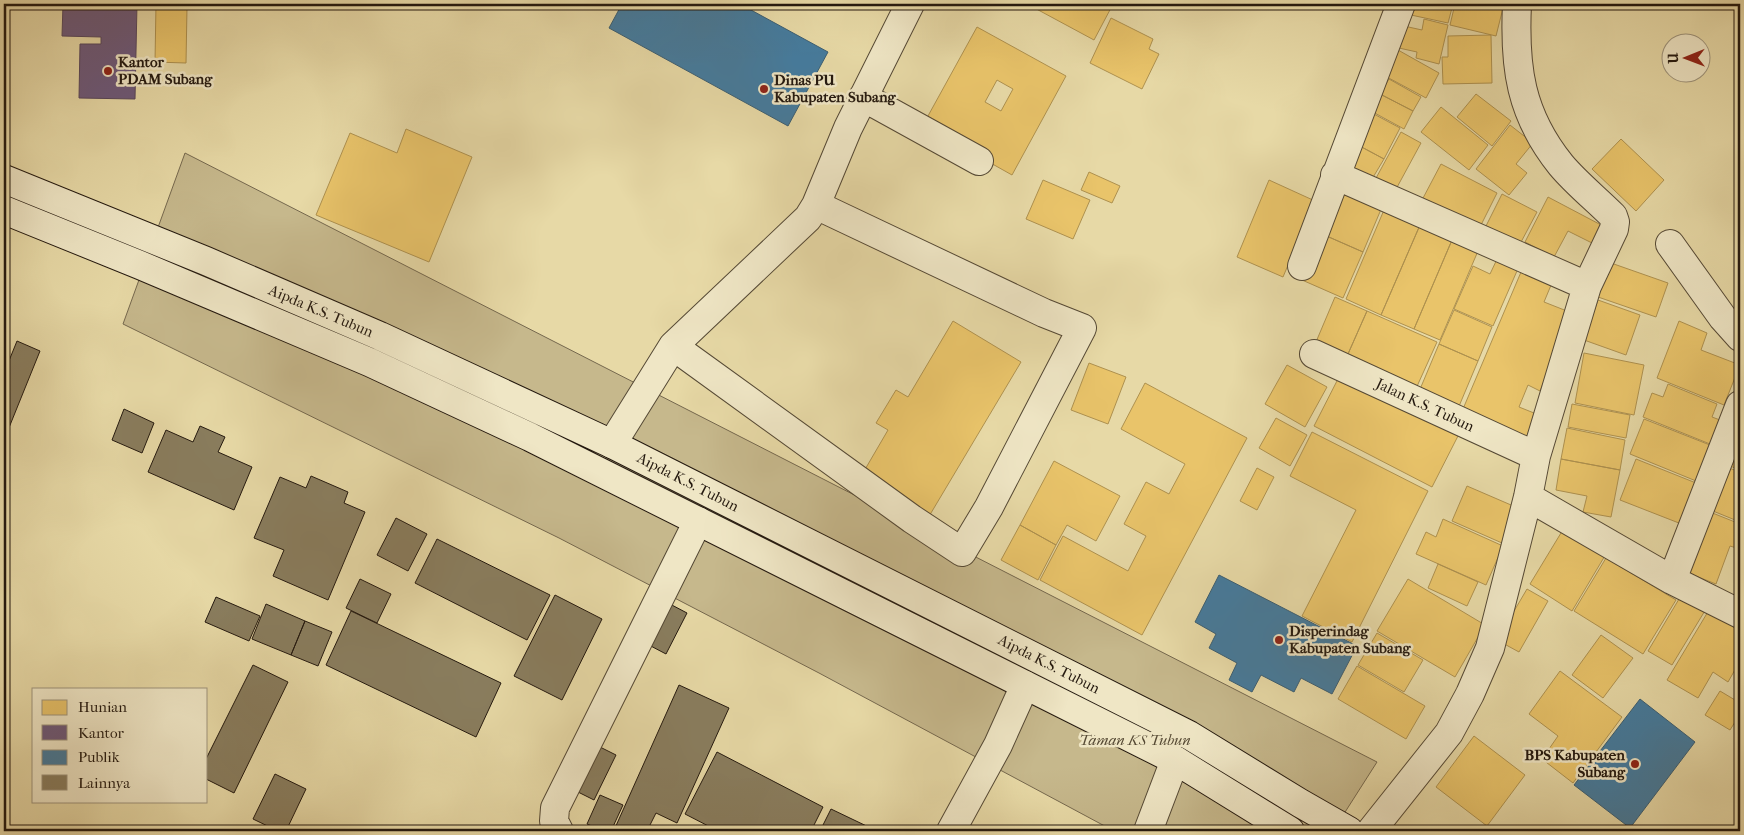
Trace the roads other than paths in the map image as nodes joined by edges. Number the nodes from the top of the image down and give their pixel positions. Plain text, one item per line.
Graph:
1 (910, 4) edge
2 (1401, 4) edge
3 (1517, 4) edge
4 (863, 97) junction
5 (979, 161) dead end
6 (1335, 175) junction
7 (4, 179) edge
8 (816, 205) junction
9 (4, 210) edge
10 (1670, 244) dead end
11 (1302, 266) dead end
12 (1587, 286) junction
13 (1740, 337) edge
14 (673, 346) junction
15 (1314, 354) dead end
16 (1740, 405) edge
17 (612, 444) junction
18 (1536, 456) junction
19 (1528, 497) junction
20 (698, 521) junction
21 (1672, 580) junction
22 (1740, 614) edge
23 (1025, 685) junction
24 (1175, 760) junction
25 (559, 831) edge
26 (950, 831) edge
27 (1148, 831) edge
28 (1290, 831) edge
29 (1349, 831) edge
30 (1371, 831) edge

1 - 4 street
2 - 6 street
3 - 12 street
4 - 5 street
4 - 8 street
6 - 11 street
6 - 12 street
7 - 17 street, Aipda K.S. Tubun
8 - 14 street
8 - 14 street
9 - 20 street, Aipda K.S. Tubun
10 - 13 street
12 - 18 street
14 - 17 street
15 - 18 street, Jalan K.S. Tubun
16 - 21 street
17 - 29 street, Aipda K.S. Tubun
18 - 19 street
19 - 21 street
19 - 30 street
20 - 23 street, Aipda K.S. Tubun
20 - 25 street
21 - 22 street
23 - 24 street, Aipda K.S. Tubun
23 - 26 street
24 - 27 street
24 - 28 street, Aipda K.S. Tubun

